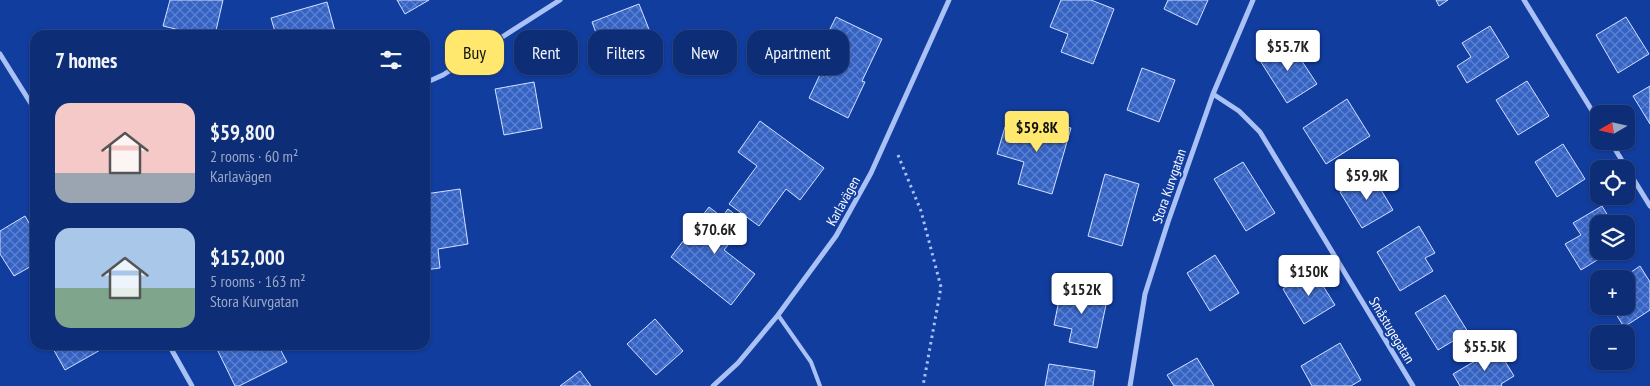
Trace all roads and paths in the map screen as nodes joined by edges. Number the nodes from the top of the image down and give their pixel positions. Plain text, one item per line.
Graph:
1 (560, 0) edge
2 (949, 0) edge
3 (1253, 0) edge
4 (1524, 0) edge
5 (0, 54) edge
6 (430, 81) edge
7 (1213, 94) junction
8 (30, 101) edge
9 (1590, 107) edge
10 (889, 134) junction
11 (1616, 150) edge
12 (1650, 206) edge
13 (778, 315) junction
14 (172, 350) edge
15 (192, 386) edge
16 (713, 386) edge
17 (820, 386) edge
18 (923, 386) edge
19 (1130, 386) edge
20 (1413, 386) edge

1 - 6 street
2 - 10 street, Karlavägen
3 - 7 street, Stora Kurvgatan
4 - 9 street
5 - 8 street
7 - 19 street, Stora Kurvgatan
7 - 20 street, Småstugegatan
10 - 13 street, Karlavägen
10 - 18 path
11 - 12 street
13 - 16 street, Karlavägen
13 - 17 lane
14 - 15 street

